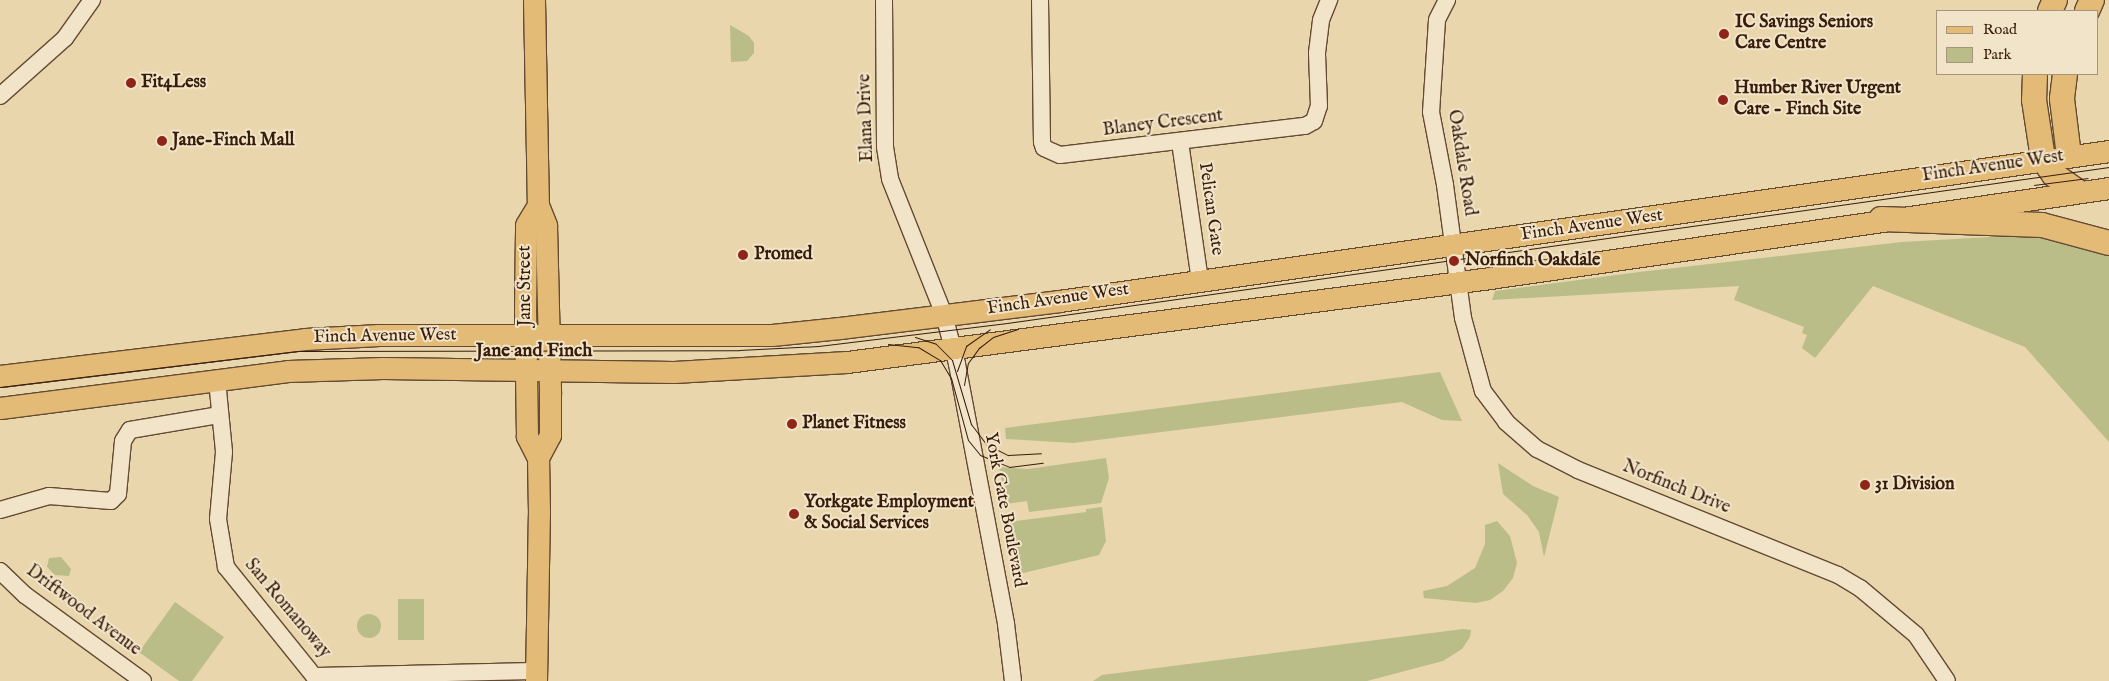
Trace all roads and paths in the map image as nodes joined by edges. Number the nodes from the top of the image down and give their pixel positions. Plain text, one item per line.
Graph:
1 (92, 0) edge
2 (534, 0) edge
3 (884, 0) edge
4 (1042, 0) edge
5 (1329, 0) edge
6 (1447, 0) edge
7 (2035, 75) edge
8 (2065, 75) edge
9 (0, 96) edge
10 (1180, 142) junction
11 (2109, 151) edge
12 (2069, 156) junction
13 (2043, 159) junction
14 (2109, 188) edge
15 (2077, 191) junction
16 (538, 205) junction
17 (1881, 219) junction
18 (2109, 243) edge
19 (1453, 245) junction
20 (1200, 280) junction
21 (1458, 281) junction
22 (944, 315) junction
23 (526, 336) junction
24 (548, 336) junction
25 (953, 348) junction
26 (526, 370) junction
27 (549, 371) junction
28 (0, 376) edge
29 (217, 380) junction
30 (0, 408) edge
31 (220, 416) junction
32 (538, 458) junction
33 (0, 510) edge
34 (0, 571) edge
35 (485, 676) edge
36 (536, 676) edge
37 (143, 681) edge
38 (1013, 681) edge
39 (1948, 681) edge

1 - 9 street
2 - 16 main road, Jane Street
3 - 22 street, Elana Drive
4 - 10 street, Blaney Crescent
5 - 10 street, Blaney Crescent
6 - 19 street, Oakdale Road
7 - 13 highway
8 - 12 highway
10 - 20 street, Pelican Gate
11 - 12 main road, Finch Avenue West
12 - 13 main road, Finch Avenue West
13 - 15 highway
13 - 19 main road, Finch Avenue West
14 - 15 main road, Finch Avenue West
15 - 17 main road, Finch Avenue West
16 - 23 main road, Jane Street
16 - 24 main road, Jane Street
17 - 18 highway
17 - 21 main road, Finch Avenue West
19 - 20 main road, Finch Avenue West
19 - 21 street, Oakdale Road
20 - 22 main road, Finch Avenue West
21 - 25 main road, Finch Avenue West
21 - 39 street, Norfinch Drive
22 - 24 main road, Finch Avenue West
22 - 25 street, Elana Drive
23 - 24 main road, Finch Avenue West
23 - 26 main road, Jane Street
23 - 28 main road, Finch Avenue West
24 - 27 main road, Jane Street
25 - 27 main road, Finch Avenue West
25 - 38 street, York Gate Boulevard
26 - 27 main road, Finch Avenue West
26 - 29 main road, Finch Avenue West
26 - 32 main road, Jane Street
27 - 32 main road, Jane Street
29 - 30 main road, Finch Avenue West
29 - 31 street, San Romanoway
31 - 33 street
31 - 35 street, San Romanoway
32 - 36 main road, Jane Street
34 - 37 street, Driftwood Avenue
35 - 36 street, San Romanoway

